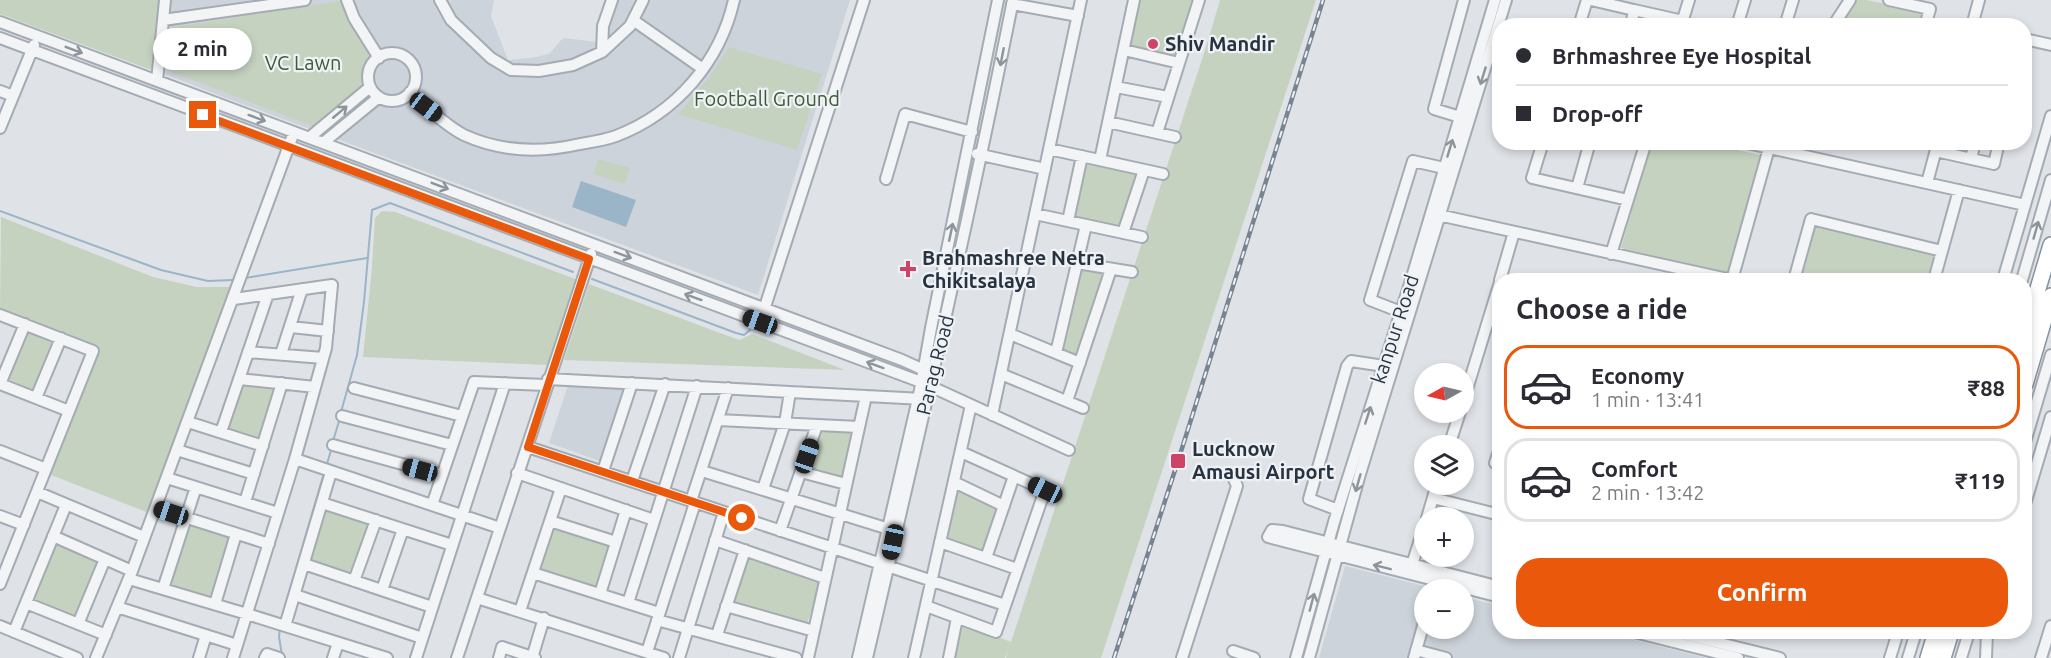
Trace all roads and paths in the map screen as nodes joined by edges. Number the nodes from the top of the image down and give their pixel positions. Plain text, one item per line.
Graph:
1 (165, 0) edge
2 (305, 0) edge
3 (347, 0) edge
4 (440, 0) edge
5 (612, 0) edge
6 (643, 0) edge
7 (734, 0) edge
8 (864, 0) edge
9 (998, 0) edge
10 (1081, 0) edge
11 (1134, 0) edge
12 (1199, 0) edge
13 (1464, 0) edge
14 (1495, 0) edge
15 (1506, 0) edge
16 (1589, 0) edge
17 (1689, 0) edge
18 (1745, 0) edge
19 (1793, 0) edge
20 (1850, 0) edge
21 (1889, 0) edge
22 (1979, 0) edge
23 (1013, 2) edge
24 (238, 5) edge
25 (1635, 10) junction
26 (1078, 16) junction
27 (1495, 16) joint
28 (1582, 18) edge
29 (1633, 18) edge
30 (1664, 18) edge
31 (1684, 18) edge
32 (1739, 18) edge
33 (1787, 18) edge
34 (1838, 18) edge
35 (1927, 18) edge
36 (1974, 18) edge
37 (163, 20) junction
38 (633, 20) junction
39 (0, 22) edge
40 (1492, 25) edge
41 (1492, 26) edge
42 (37, 36) junction
43 (0, 38) edge
44 (2032, 41) edge
45 (2051, 45) edge
46 (31, 50) junction
47 (1124, 50) junction
48 (602, 52) junction
49 (379, 58) junction
50 (1179, 63) junction
51 (703, 69) junction
52 (152, 79) junction
53 (370, 87) junction
54 (1116, 87) junction
55 (0, 91) edge
56 (140, 91) junction
57 (410, 92) junction
58 (13, 96) junction
59 (379, 97) junction
60 (1168, 97) junction
61 (2051, 116) edge
62 (1460, 117) junction
63 (1108, 122) junction
64 (0, 128) edge
65 (294, 132) junction
66 (972, 132) junction
67 (1157, 133) junction
68 (310, 137) junction
69 (1175, 137) dead end
70 (324, 142) junction
71 (288, 147) junction
72 (1049, 149) junction
73 (1541, 150) edge
74 (1588, 150) edge
75 (1644, 150) edge
76 (1768, 150) edge
77 (1778, 150) edge
78 (1936, 150) edge
79 (1946, 150) edge
80 (1973, 150) edge
81 (1998, 150) edge
82 (968, 152) junction
83 (981, 155) junction
84 (1082, 156) junction
85 (1971, 159) junction
86 (1100, 160) junction
87 (1444, 168) junction
88 (1045, 170) junction
89 (1144, 170) junction
90 (1163, 174) dead end
91 (886, 179) dead end
92 (2051, 180) edge
93 (1927, 183) junction
94 (1577, 188) junction
95 (1959, 190) junction
96 (1628, 200) junction
97 (2025, 205) junction
98 (1035, 214) junction
99 (1435, 214) junction
100 (1068, 221) junction
101 (1086, 225) junction
102 (1123, 232) junction
103 (1514, 232) junction
104 (1142, 237) dead end
105 (594, 244) junction
106 (2051, 245) edge
107 (1942, 251) junction
108 (1611, 254) junction
109 (589, 259) junction
110 (1077, 263) junction
111 (1111, 269) junction
112 (1132, 272) dead end
113 (1503, 273) edge
114 (1699, 273) edge
115 (1734, 273) edge
116 (1796, 273) edge
117 (1936, 273) edge
118 (2005, 273) edge
119 (2024, 273) edge
120 (302, 290) junction
121 (268, 294) junction
122 (2051, 296) edge
123 (234, 299) junction
124 (765, 308) junction
125 (2032, 309) edge
126 (1492, 310) edge
127 (1401, 312) junction
128 (0, 315) edge
129 (760, 322) junction
130 (25, 324) junction
131 (291, 327) junction
132 (328, 331) junction
133 (1010, 334) junction
134 (61, 338) junction
135 (248, 352) junction
136 (1056, 353) junction
137 (281, 354) junction
138 (2051, 355) edge
139 (323, 358) junction
140 (2032, 360) edge
141 (1080, 363) junction
142 (1384, 366) junction
143 (1474, 367) edge
144 (924, 370) junction
145 (1001, 374) junction
146 (238, 379) junction
147 (547, 382) junction
148 (282, 383) junction
149 (505, 383) junction
150 (632, 383) junction
151 (665, 384) junction
152 (926, 384) junction
153 (697, 386) junction
154 (315, 387) junction
155 (354, 388) dead end
156 (728, 388) junction
157 (790, 392) junction
158 (866, 396) junction
159 (36, 398) junction
160 (922, 399) junction
161 (1067, 401) junction
162 (971, 405) junction
163 (1083, 408) dead end
164 (69, 411) junction
165 (992, 415) junction
166 (342, 416) dead end
167 (462, 416) junction
168 (2051, 417) edge
169 (2032, 419) edge
170 (718, 420) junction
171 (188, 422) junction
172 (785, 423) junction
173 (817, 425) junction
174 (859, 427) junction
175 (221, 432) junction
176 (333, 445) dead end
177 (263, 446) junction
178 (452, 446) junction
179 (528, 447) junction
180 (177, 450) junction
181 (1069, 450) dead end
182 (0, 451) edge
183 (961, 452) junction
184 (295, 459) junction
185 (46, 470) junction
186 (327, 470) junction
187 (603, 471) junction
188 (702, 471) junction
189 (801, 472) junction
190 (518, 473) junction
191 (254, 474) junction
192 (442, 476) junction
193 (1014, 476) junction
194 (1233, 477) dead end
195 (167, 478) junction
196 (632, 481) junction
197 (2032, 481) edge
198 (954, 482) junction
199 (846, 484) junction
200 (196, 487) junction
201 (561, 488) junction
202 (764, 489) junction
203 (1045, 490) junction
204 (37, 492) junction
205 (664, 492) junction
206 (1056, 495) dead end
207 (1434, 495) edge
208 (1433, 498) junction
209 (791, 499) junction
210 (245, 502) junction
211 (693, 502) junction
212 (322, 503) junction
213 (66, 505) junction
214 (432, 505) junction
215 (1004, 506) junction
216 (1430, 507) edge
217 (156, 508) junction
218 (626, 510) junction
219 (1338, 510) junction
220 (724, 512) junction
221 (278, 513) junction
222 (839, 513) junction
223 (1492, 513) edge
224 (462, 515) junction
225 (0, 516) edge
226 (186, 518) junction
227 (376, 520) junction
228 (654, 520) junction
229 (550, 521) junction
230 (24, 525) junction
231 (500, 528) junction
232 (403, 529) junction
233 (888, 529) junction
234 (780, 531) junction
235 (237, 534) junction
236 (53, 536) junction
237 (144, 537) junction
238 (715, 540) junction
239 (616, 542) junction
240 (940, 542) junction
241 (269, 544) junction
242 (452, 545) junction
243 (831, 548) junction
244 (1327, 548) junction
245 (745, 550) junction
246 (1339, 551) junction
247 (986, 558) junction
248 (105, 559) junction
249 (1414, 559) edge
250 (304, 564) junction
251 (884, 565) junction
252 (1017, 569) junction
253 (1411, 569) junction
254 (533, 573) junction
255 (130, 575) junction
256 (825, 578) junction
257 (1426, 579) edge
258 (932, 580) junction
259 (354, 581) junction
260 (0, 584) edge
261 (1492, 585) edge
262 (163, 589) junction
263 (382, 591) junction
264 (1474, 592) edge
265 (600, 594) junction
266 (295, 595) junction
267 (1492, 596) edge
268 (477, 598) junction
269 (26, 603) junction
270 (628, 603) junction
271 (215, 604) junction
272 (1005, 605) junction
273 (726, 606) junction
274 (926, 606) junction
275 (117, 607) junction
276 (432, 607) junction
277 (520, 611) junction
278 (247, 614) junction
279 (658, 616) junction
280 (544, 618) junction
281 (957, 618) junction
282 (78, 624) junction
283 (281, 625) junction
284 (0, 626) edge
285 (2051, 626) edge
286 (689, 627) junction
287 (14, 632) junction
288 (814, 632) junction
289 (106, 635) junction
290 (206, 635) junction
291 (717, 635) junction
292 (422, 638) junction
293 (1419, 639) edge
294 (1663, 639) edge
295 (1703, 639) edge
296 (1896, 639) edge
297 (1914, 639) edge
298 (1934, 639) edge
299 (1949, 639) edge
300 (1967, 639) edge
301 (1987, 639) edge
302 (338, 643) junction
303 (237, 645) junction
304 (1233, 651) dead end
305 (2046, 652) edge
306 (1415, 654) edge
307 (648, 655) edge
308 (77, 658) edge
309 (96, 658) edge
310 (199, 658) edge
311 (233, 658) edge
312 (265, 658) edge
313 (278, 658) edge
314 (333, 658) edge
315 (387, 658) edge
316 (416, 658) edge
317 (457, 658) edge
318 (499, 658) edge
319 (533, 658) edge
320 (664, 658) edge
321 (679, 658) edge
322 (796, 658) edge
323 (808, 658) edge
324 (858, 658) edge
325 (867, 658) edge
326 (914, 658) edge
327 (949, 658) edge
328 (1182, 658) edge
329 (1254, 658) edge
330 (1296, 658) edge
331 (1309, 658) edge
332 (1446, 658) edge
333 (1738, 658) edge
334 (1780, 658) edge
335 (1890, 658) edge
336 (1908, 658) edge
337 (1928, 658) edge
338 (1943, 658) edge
339 (1961, 658) edge
340 (1986, 658) edge

1 - 37 street
2 - 24 street
3 - 49 street
4 - 48 street
5 - 48 street
6 - 38 street
7 - 51 street
8 - 124 street
9 - 66 street, Parag Road
10 - 26 street
11 - 47 street
12 - 50 street
13 - 62 street
14 - 27 street, kanpur Road
15 - 27 street
16 - 25 street
16 - 28 street
17 - 31 street
18 - 32 street
19 - 33 street
20 - 34 street
21 - 35 street
22 - 36 street
23 - 26 street
23 -> 83 street, Parag Road
24 - 37 street
25 - 29 street
25 - 30 street
26 - 72 street
37 - 52 street
38 - 48 street
38 - 51 street
39 - 42 street
40 - 62 street, kanpur Road
41 -> 99 street
42 - 46 street
42 -> 52 street
43 - 46 street
44 - 45 street
46 - 56 street
46 - 58 street
47 - 50 street
47 - 54 street
49 - 53 street
49 - 57 street
50 - 60 street
51 - 57 street
52 - 56 street
52 -> 65 street
53 - 59 street
68 -> 53 street
54 - 60 street
54 - 63 street
55 - 58 street
56 - 71 street
57 - 59 street
58 - 64 street
59 - 70 street
60 - 67 street
61 - 97 street
87 -> 62 street, kanpur Road
63 - 67 street
63 - 86 street
65 - 68 street
65 - 71 street
66 - 82 street, Parag Road
66 - 91 street
67 - 69 street
68 - 70 street
70 -> 105 street
71 - 109 street
71 - 123 street
72 - 84 street
72 - 88 street
73 - 94 street
74 - 94 street
75 - 96 street
76 - 115 street
77 - 93 street
78 - 93 street
79 - 85 street
80 - 85 street
81 - 85 street
82 - 83 street
144 -> 82 street, Parag Road
83 - 88 street
83 - 152 street, Parag Road
84 - 86 street
84 - 100 street
86 - 89 street
87 - 99 street, kanpur Road
87 - 127 street
88 - 98 street
89 - 90 street
89 - 102 street
119 -> 92 street
93 - 95 street
94 - 96 street
95 - 97 street
95 - 107 street
96 - 108 street
97 - 118 street
98 - 100 street
98 - 133 street
99 - 103 street
99 - 127 street, kanpur Road
99 -> 246 street
100 - 101 street
101 - 102 street
101 - 110 street
102 - 104 street
103 - 108 street
103 - 113 street
105 - 109 street
105 -> 124 street
106 - 125 highway
107 - 116 street
107 - 117 street
108 - 114 street
129 -> 109 street
109 - 147 street
110 - 111 street
110 - 136 street
111 - 112 street
111 - 141 street
120 - 121 street
120 - 131 street
120 - 132 street
121 - 123 street
121 - 135 street
122 - 140 highway
123 - 171 street
124 - 129 street
124 - 144 street
126 - 143 street
127 - 142 street, kanpur Road
128 - 130 street
152 -> 129 street
130 - 134 street
130 - 159 street
131 - 132 street
131 - 137 street
132 - 139 street
133 - 136 street
133 - 145 street
134 - 159 street
134 - 164 street
135 - 137 street
135 - 146 street
136 - 141 street
137 - 139 street
138 - 169 street
139 - 154 street
141 - 161 street
219 -> 142 street, kanpur Road
142 - 219 street
144 - 152 street
145 - 161 street
145 - 165 street
146 - 148 street
146 - 175 street
147 - 149 street
147 - 150 street
147 - 179 street
148 - 154 street
148 - 177 street
149 - 167 street
149 - 224 street
150 - 151 street
150 - 187 street
151 - 153 street
151 - 196 street
152 - 160 street, Parag Road
152 - 162 street
153 - 156 street
153 - 205 street
154 - 184 street
155 - 167 street
156 - 157 street
156 - 170 street
157 - 158 street
157 - 172 street
158 - 160 street
158 - 174 street
159 - 164 street
160 - 233 street, Parag Road
160 - 251 street, Parag Road
161 - 163 street
162 - 165 street
162 - 183 street
164 - 185 street
165 - 181 street
166 - 178 street
167 - 178 street
168 - 197 street
170 - 172 street
170 - 188 street
171 - 175 street
171 - 180 street
172 - 173 street
172 - 202 street
173 - 174 street
173 - 189 street
174 - 199 street
175 - 177 street
176 - 192 street
177 - 191 street
178 - 192 street
179 - 187 street
179 - 190 street
180 - 191 street
180 - 195 street
182 - 185 street
183 - 193 street
183 - 198 street
184 - 186 street
184 - 221 street
185 - 204 street
186 - 212 street
186 - 214 street
187 - 196 street
188 - 202 street
188 - 211 street
189 - 199 street
189 - 209 street
190 - 201 street
190 - 231 street
191 - 210 street
192 - 214 street
193 - 203 street
193 - 215 street
194 - 328 street
195 - 200 street
195 - 217 street
196 - 205 street
198 - 215 street
198 - 240 street
199 - 222 street
200 - 210 street
200 - 226 street
201 - 218 street
201 - 229 street
202 - 209 street
203 - 206 street
203 - 252 street
204 - 213 street
204 - 230 street
205 - 211 street
205 - 228 street
207 - 208 street
208 - 216 street
208 - 223 street
209 - 222 street
209 - 234 street
210 - 221 street
211 - 220 street
211 - 279 street
212 - 227 street
212 - 250 street
213 - 236 street
213 - 237 street
214 - 224 street
215 - 247 street
217 - 226 street
217 - 237 street
218 - 228 street
218 - 239 street
219 - 244 street, kanpur Road
220 - 234 street
220 - 238 street
221 - 241 street
222 - 233 street
222 - 243 street
224 - 231 street
224 - 242 street
225 - 230 street
226 - 235 street
226 - 262 street
227 - 232 street
227 - 259 street
228 - 270 street
229 - 239 street
229 - 254 street
230 - 260 street
231 - 268 street
232 - 242 street
232 - 263 street
233 - 251 street, Parag Road
234 - 243 street
235 - 241 street
235 - 271 street
236 - 248 street
236 - 269 street
237 - 255 street
238 - 245 street
238 - 286 street
239 - 265 street
240 - 247 street
240 - 258 street
241 - 278 street
242 - 276 street
243 - 251 street
243 - 256 street
244 - 246 street
330 -> 244 street, kanpur Road
245 - 256 street
245 - 273 street
246 - 253 street
246 - 331 street
247 - 252 street
248 - 255 street
248 - 282 street
249 - 253 street
250 - 259 street
250 - 266 street
251 - 258 street
251 - 324 street, Parag Road
251 - 325 street, Parag Road
252 - 272 street
253 - 257 street
253 - 261 street
254 - 265 street
254 - 277 street
255 - 262 street
255 - 275 street
256 - 288 street
258 - 272 street
258 - 274 street
259 - 263 street
262 - 271 street
263 - 276 street
264 - 267 street
265 - 270 street
266 - 283 street
266 - 292 street
268 - 277 street
268 - 317 street
269 - 282 street
269 - 287 street
270 - 279 street
271 - 278 street
272 - 281 street
273 - 288 street
273 - 291 street
274 - 281 street
274 - 326 street
275 - 289 street
275 - 290 street
276 - 292 street
277 - 280 street
278 - 283 street
278 - 303 street
279 - 286 street
279 - 307 street
280 - 307 street
280 - 319 street
281 - 327 street
282 - 289 street
283 - 302 street
284 - 287 street
285 - 305 street
286 - 291 street
286 - 321 street
287 - 308 street
288 - 323 street
289 - 309 street
290 - 303 street
290 - 310 street
291 - 322 street
292 - 316 street
293 - 306 street
294 - 333 street
295 - 334 street
296 - 335 street
297 - 336 street
298 - 337 highway
299 - 338 highway
300 - 339 street
301 - 340 street
302 - 314 street
302 - 315 street
303 - 311 street
304 - 329 street
306 - 332 street
307 - 320 street
312 - 313 street
318 - 319 street

